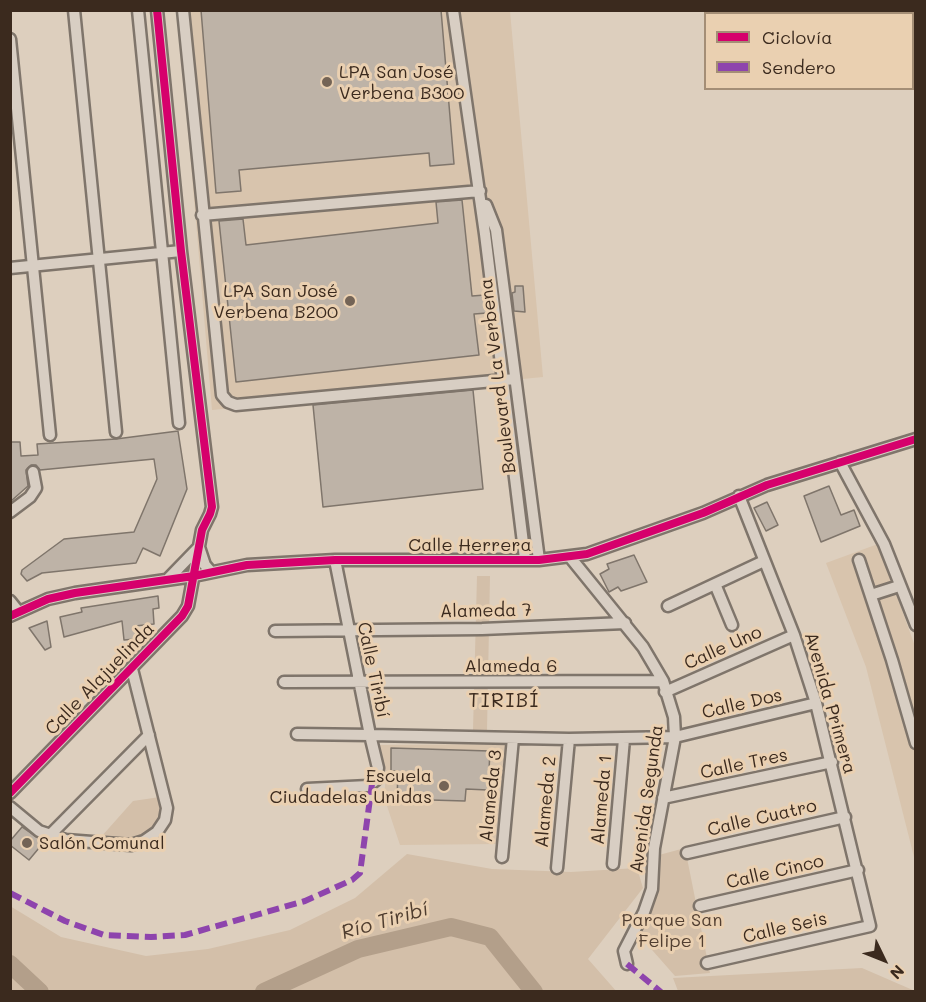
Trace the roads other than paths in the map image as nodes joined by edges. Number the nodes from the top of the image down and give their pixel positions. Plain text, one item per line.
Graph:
1 (74, 10) edge
2 (138, 10) edge
3 (158, 10) edge
4 (183, 10) edge
5 (453, 10) edge
6 (10, 39) edge
7 (480, 190) junction
8 (202, 215) junction
9 (180, 251) junction
10 (162, 253) junction
11 (99, 259) junction
12 (34, 266) junction
13 (10, 268) edge
14 (515, 378) junction
15 (502, 379) junction
16 (179, 423) dead end
17 (116, 432) dead end
18 (50, 435) dead end
19 (915, 439) edge
20 (840, 462) junction
21 (519, 464) junction
22 (33, 472) dead end
23 (739, 496) junction
24 (10, 512) edge
25 (199, 547) junction
26 (570, 557) junction
27 (525, 559) junction
28 (335, 560) junction
29 (539, 560) junction
30 (859, 560) dead end
31 (764, 561) junction
32 (212, 572) junction
33 (194, 576) junction
34 (168, 579) junction
35 (714, 584) junction
36 (899, 586) junction
37 (871, 595) junction
38 (10, 601) edge
39 (668, 606) dead end
40 (14, 614) edge
41 (625, 623) junction
42 (732, 625) dead end
43 (915, 625) edge
44 (348, 630) junction
45 (275, 631) dead end
46 (794, 635) junction
47 (132, 669) junction
48 (284, 682) dead end
49 (359, 682) junction
50 (664, 687) junction
51 (816, 703) junction
52 (297, 734) dead end
53 (149, 735) junction
54 (370, 735) junction
55 (675, 737) junction
56 (513, 738) junction
57 (569, 739) junction
58 (624, 739) junction
59 (915, 743) edge
60 (832, 762) junction
61 (307, 789) dead end
62 (10, 793) edge
63 (663, 798) junction
64 (10, 807) edge
65 (845, 817) junction
66 (49, 836) junction
67 (687, 853) dead end
68 (502, 857) dead end
69 (613, 864) dead end
70 (557, 868) dead end
71 (858, 870) junction
72 (700, 906) dead end
73 (870, 926) joint
74 (707, 963) dead end
75 (627, 964) dead end

1 - 11 street
2 - 10 street
3 - 9 street, Calle Alajuelinda
4 - 8 street
5 - 7 street, Boulevard La Verbena
6 - 12 street
7 - 8 street
7 - 14 street, Boulevard La Verbena
7 - 15 street, Boulevard La Verbena
8 - 15 street
9 - 10 street
9 - 25 street, Calle Alajuelinda
10 - 11 street
10 - 16 street
11 - 12 street
11 - 17 street
12 - 13 street
12 - 18 street
14 - 15 street
14 - 21 street, Boulevard La Verbena
15 - 21 street, Boulevard La Verbena
19 - 20 street, Calle Herrera
20 - 23 street, Calle Herrera
20 - 36 street
21 - 27 street, Boulevard La Verbena
21 - 29 street, Boulevard La Verbena
22 - 24 street
23 - 26 street, Calle Herrera
23 - 31 street, Avenida Primera
25 - 32 street
25 - 33 street, Calle Alajuelinda
25 - 34 street
26 - 29 street, Calle Herrera
26 - 41 street, Avenida Segunda
27 - 28 street, Calle Herrera
27 - 29 street, Calle Herrera
28 - 32 street, Calle Herrera
28 - 44 street, Calle Tiribí
30 - 37 street
31 - 35 street
31 - 46 street, Avenida Primera
32 - 33 street, Calle Herrera
33 - 34 street, Calle Herrera
33 - 47 street, Calle Alajuelinda
34 - 40 street, Calle Herrera
35 - 39 street
35 - 42 street
36 - 37 street
36 - 43 street
37 - 59 street
38 - 40 street
41 - 44 street, Alameda 7
41 - 50 street, Avenida Segunda
44 - 45 street, Alameda 7
44 - 49 street, Calle Tiribí
46 - 50 street, Calle Uno
46 - 51 street, Avenida Primera
47 - 53 street, Calle Alajuelinda
47 - 62 street, Calle Alajuelinda
48 - 49 street, Alameda 6
49 - 50 street, Alameda 6
49 - 54 street, Calle Tiribí
50 - 55 street, Avenida Segunda
51 - 55 street, Calle Dos
51 - 60 street, Avenida Primera
52 - 54 street
53 - 66 street
53 - 66 street, Calle Alajuelinda
54 - 56 street, Calle Tiribí
54 - 61 street
55 - 58 street, Calle Tiribí
55 - 63 street, Avenida Segunda
56 - 57 street, Calle Tiribí
56 - 68 street, Alameda 3
57 - 58 street, Calle Tiribí
57 - 70 street, Alameda 2
58 - 69 street, Alameda 1
60 - 63 street, Calle Tres
60 - 65 street, Avenida Primera
63 - 75 street, Avenida Segunda
64 - 66 street
65 - 67 street, Calle Cuatro
65 - 71 street, Avenida Primera
71 - 72 street, Calle Cinco
71 - 73 street, Avenida Primera
73 - 74 street, Calle Seis

